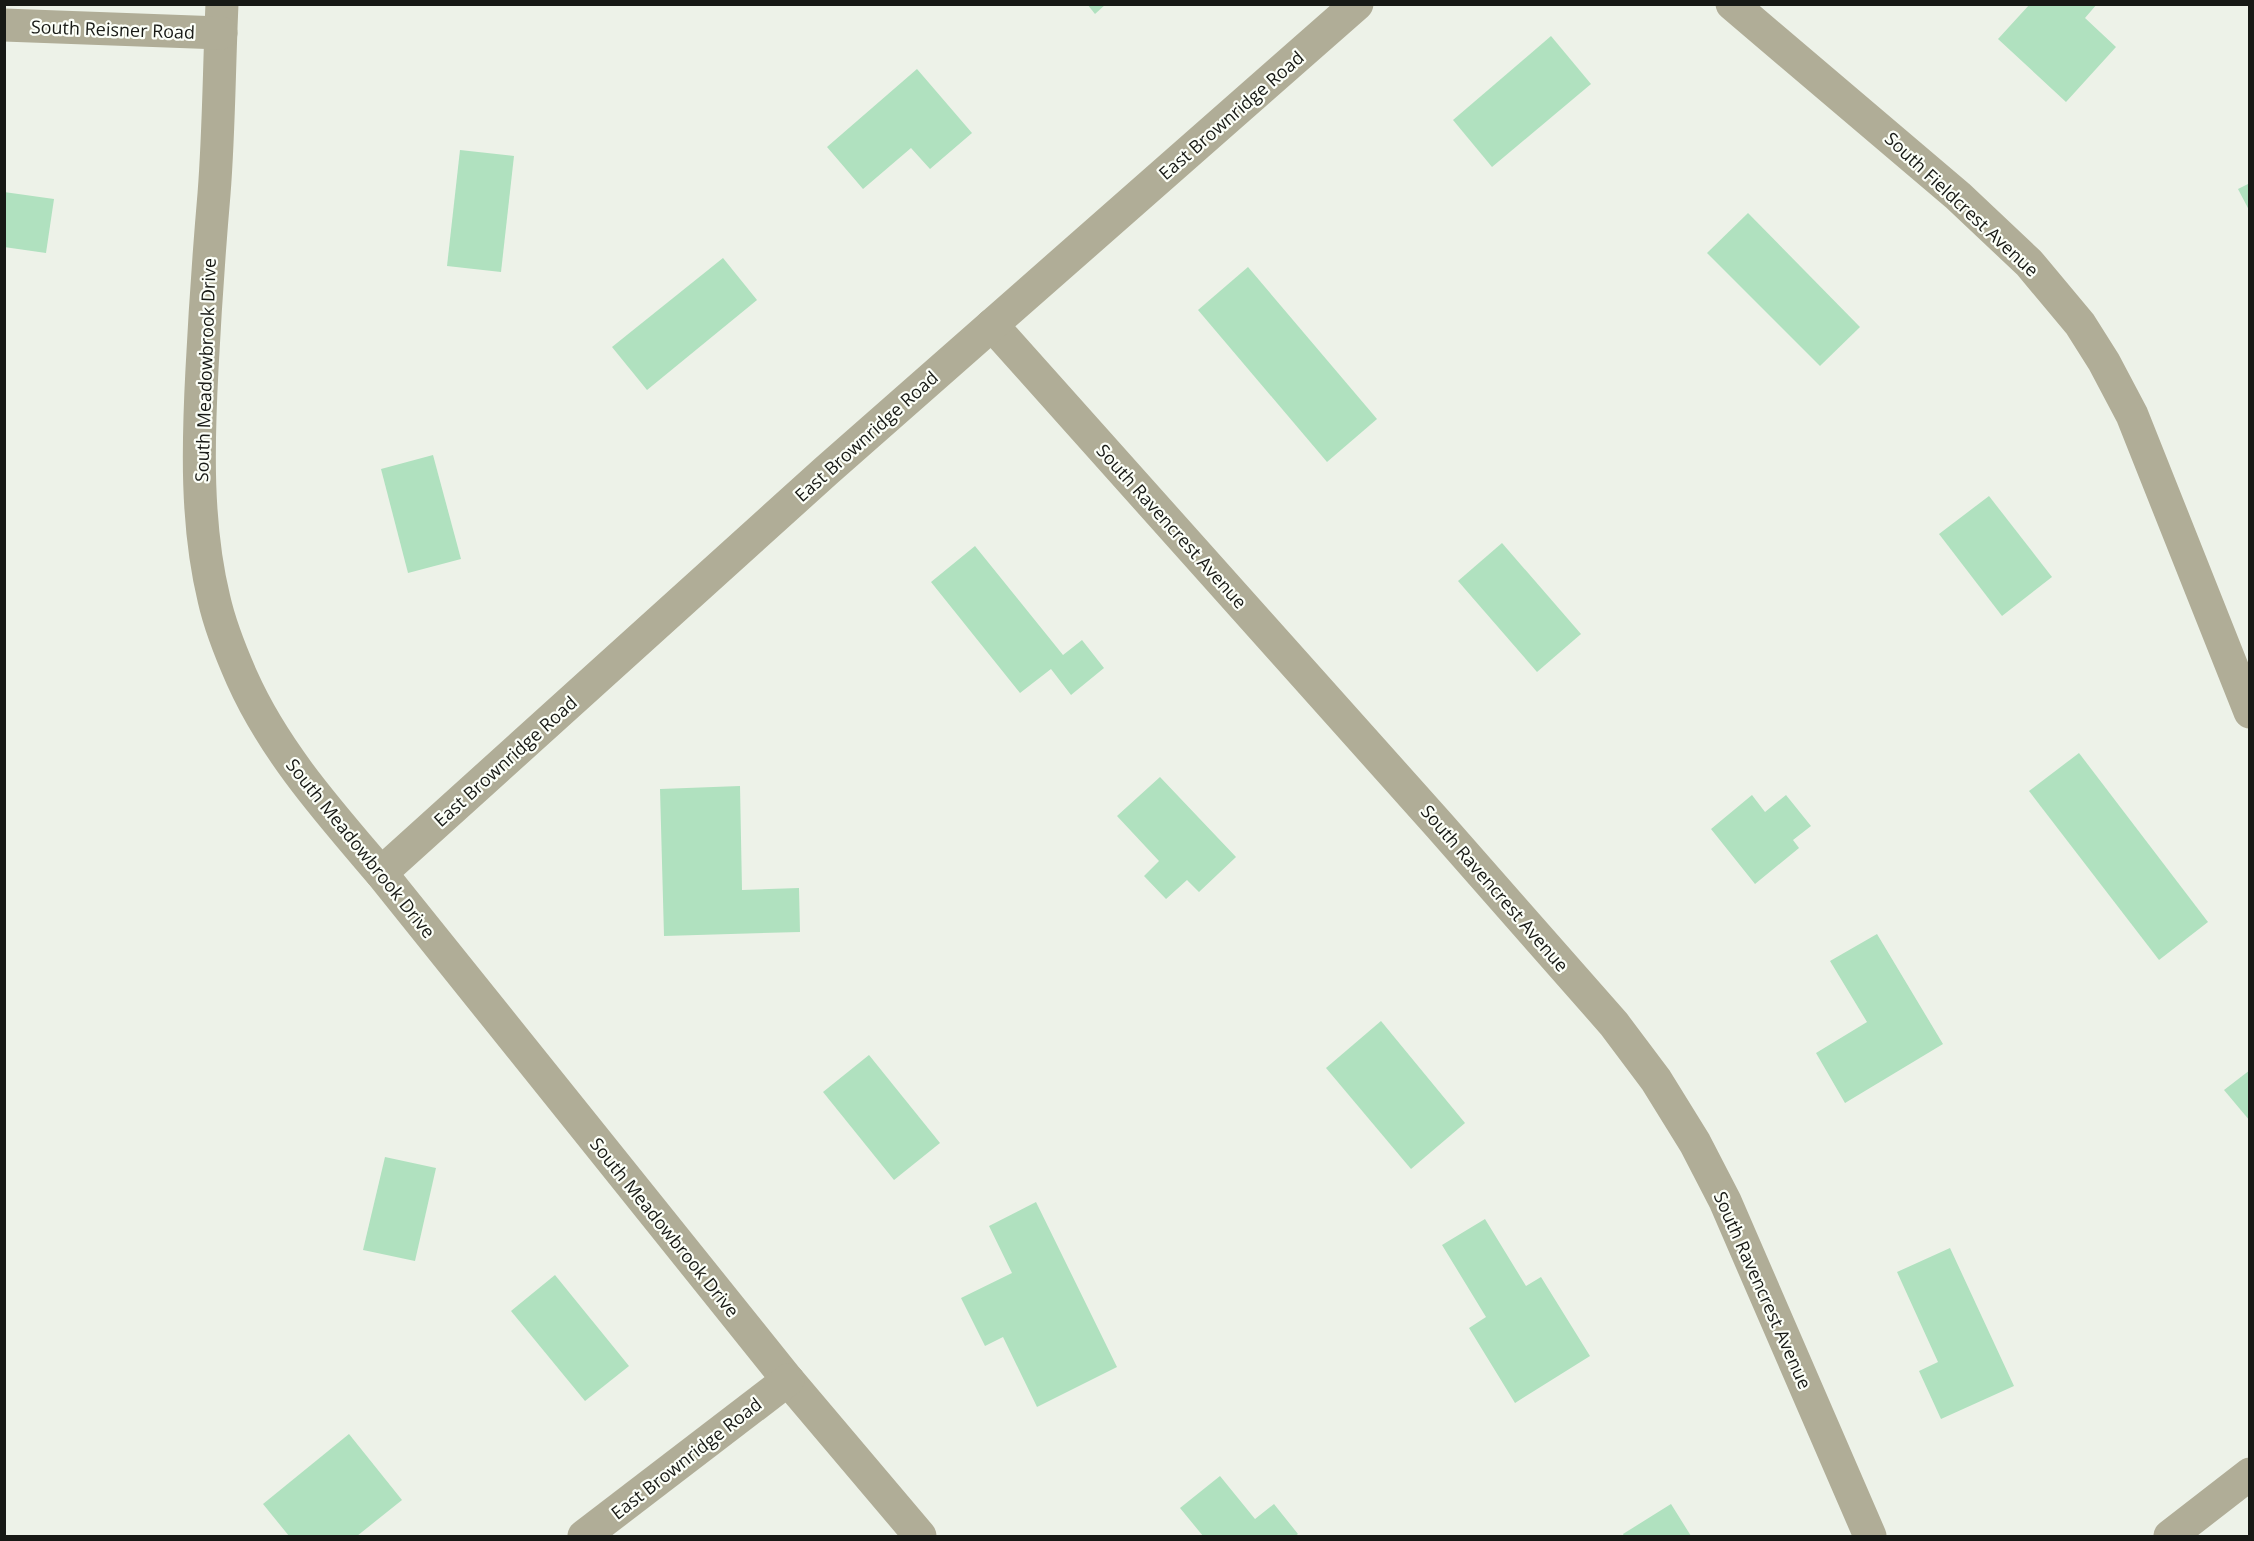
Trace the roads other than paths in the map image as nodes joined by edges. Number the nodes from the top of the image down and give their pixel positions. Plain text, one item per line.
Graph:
1 (1357, 4) edge
2 (1732, 4) edge
3 (222, 19) edge
4 (4, 25) edge
5 (992, 325) junction
6 (2250, 712) edge
7 (381, 873) junction
8 (788, 1380) junction
9 (2250, 1474) edge
10 (584, 1536) edge
11 (920, 1536) edge
12 (1870, 1536) edge
13 (2170, 1536) edge

1 - 5 street, East Brownridge Road
2 - 6 street, South Fieldcrest Avenue
3 - 4 street, South Reisner Road
3 - 7 street, South Meadowbrook Drive
5 - 7 street, East Brownridge Road
5 - 12 street, South Ravencrest Avenue
7 - 8 street, South Meadowbrook Drive
8 - 10 street, East Brownridge Road
8 - 11 street, South Meadowbrook Drive
9 - 13 street

